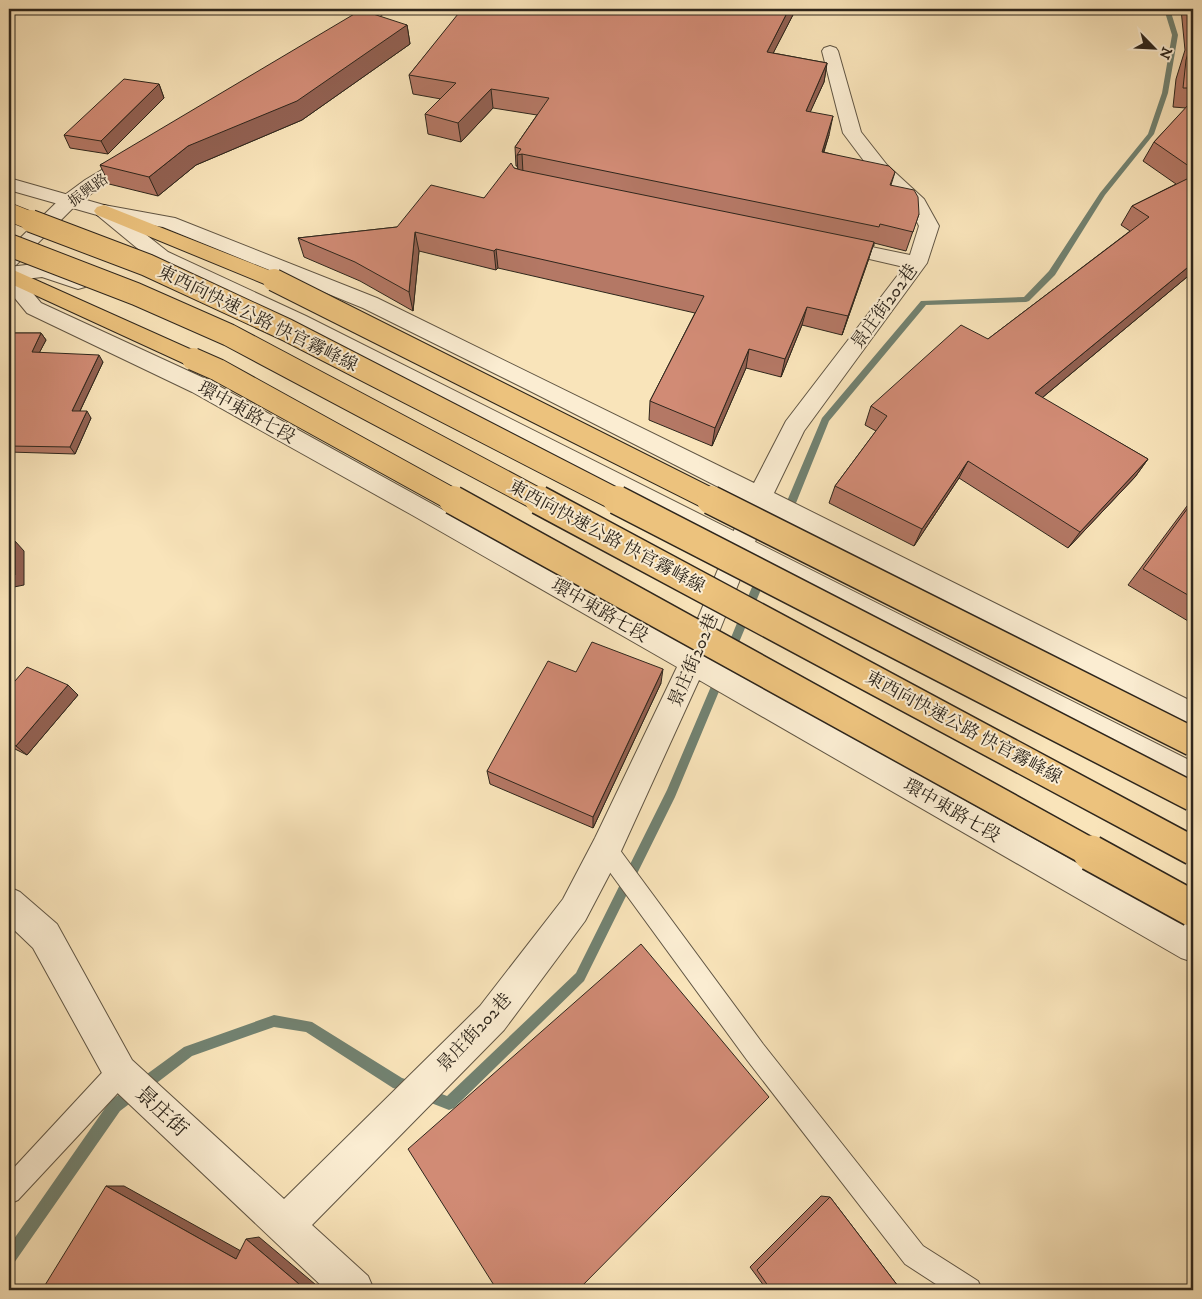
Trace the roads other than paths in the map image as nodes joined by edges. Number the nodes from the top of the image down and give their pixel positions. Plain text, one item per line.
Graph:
1 (382, 9) edge
2 (324, 46) edge
3 (830, 51) dead end
4 (150, 150) edge
5 (9, 184) edge
6 (69, 201) junction
7 (104, 211) junction
8 (9, 212) edge
9 (811, 241) edge
10 (9, 245) edge
11 (9, 260) edge
12 (917, 263) junction
13 (9, 276) edge
14 (760, 497) junction
15 (748, 550) junction
16 (723, 609) junction
17 (694, 663) junction
18 (1193, 716) edge
19 (1193, 742) edge
20 (1193, 777) edge
21 (1193, 797) edge
22 (606, 849) junction
23 (1193, 851) edge
24 (1193, 865) edge
25 (9, 903) edge
26 (1193, 909) edge
27 (1193, 946) edge
28 (120, 1072) junction
29 (9, 1191) edge
30 (285, 1225) junction
31 (354, 1290) edge
32 (969, 1290) edge

1 - 2 street
3 - 12 street, 景庄街202巷
4 - 6 street, 振興路
5 - 6 street
6 - 7 street
6 - 11 street, 振興路
7 - 14 street
7 - 15 street
7 - 19 highway, bridge
8 - 21 highway, 東西向快速公路 快官霧峰線, bridge
9 - 12 street
10 - 23 highway, 東西向快速公路 快官霧峰線, bridge
12 - 14 street, 景庄街202巷
13 - 16 street
13 - 17 street, 環中東路七段
13 - 26 highway, bridge
14 - 15 street, 景庄街202巷
14 - 18 street
15 - 16 street, 景庄街202巷
15 - 20 street
16 - 17 street, 景庄街202巷
16 - 24 street
17 - 22 street, 景庄街202巷
17 - 27 street, 環中東路七段
22 - 30 street, 景庄街202巷
22 - 32 lane
25 - 28 street, 景庄街
28 - 29 lane
28 - 30 street, 景庄街
30 - 31 street, 景庄街

